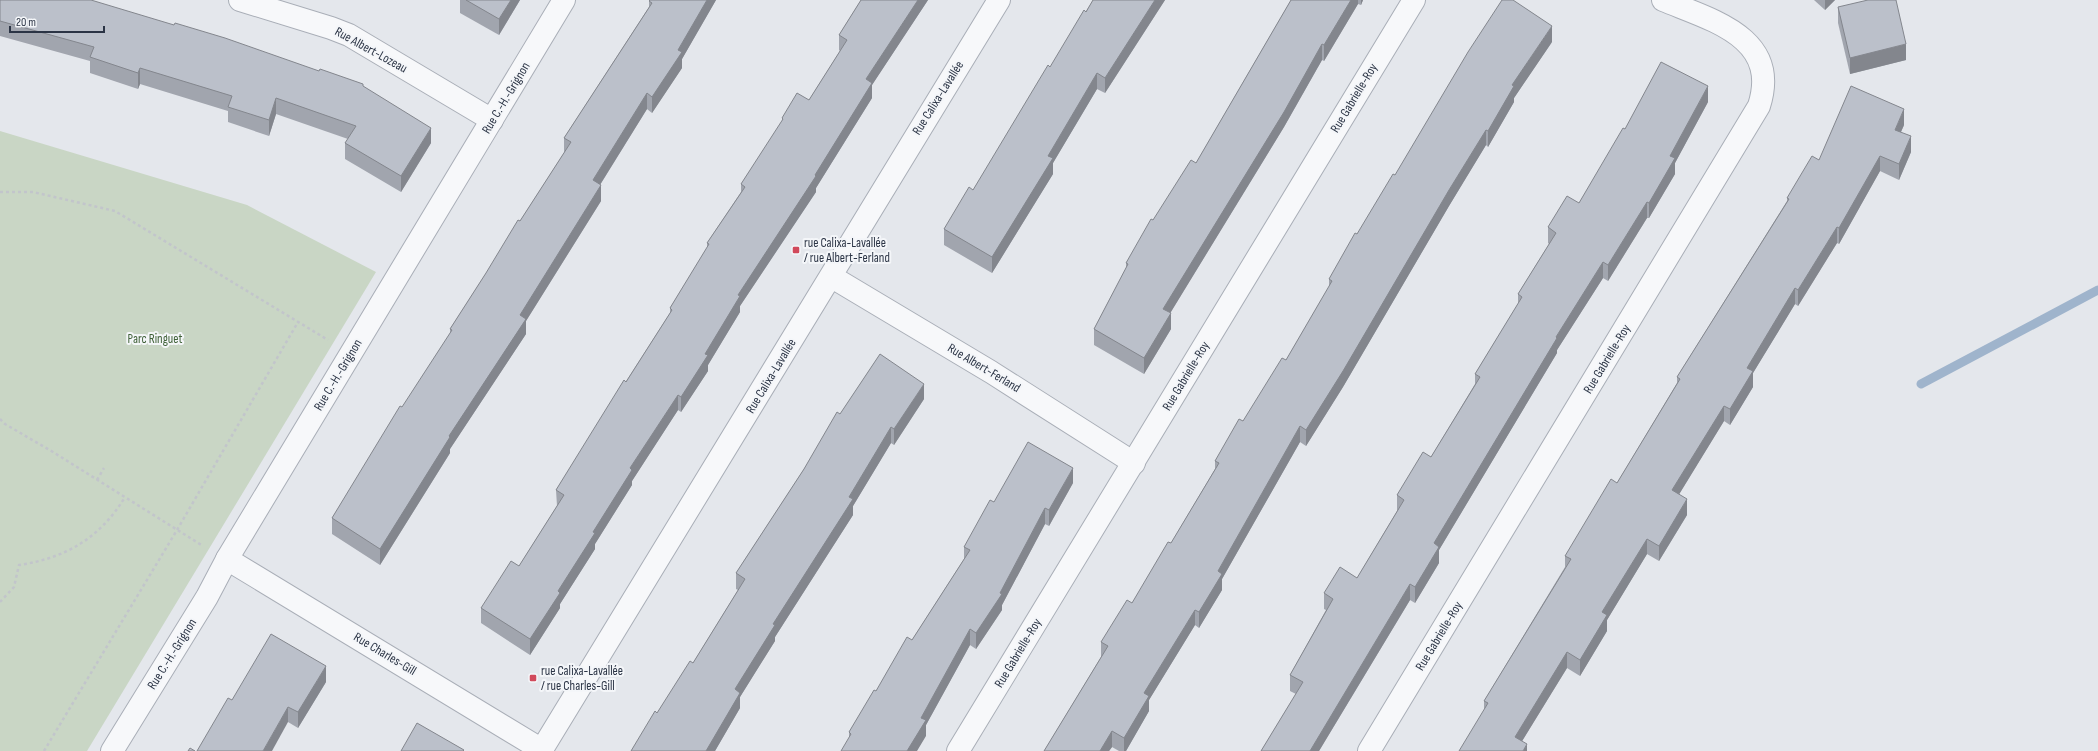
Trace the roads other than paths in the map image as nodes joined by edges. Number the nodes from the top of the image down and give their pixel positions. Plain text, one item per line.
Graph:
1 (240, 0) edge
2 (564, 0) edge
3 (999, 0) edge
4 (1414, 0) edge
5 (1663, 0) edge
6 (492, 120) junction
7 (832, 277) junction
8 (1134, 463) junction
9 (218, 554) junction
10 (542, 750) edge
11 (112, 751) edge
12 (958, 751) edge
13 (1369, 751) edge

1 - 6 street, Rue Albert-Lozeau
2 - 6 street, Rue C.-H.-Grignon
3 - 7 street, Rue Calixa-Lavallée
4 - 8 street, Rue Gabrielle-Roy
5 - 13 street, Rue Gabrielle-Roy
6 - 9 street, Rue C.-H.-Grignon
7 - 8 street, Rue Albert-Ferland
7 - 10 street, Rue Calixa-Lavallée
8 - 12 street, Rue Gabrielle-Roy
9 - 10 street, Rue Charles-Gill
9 - 11 street, Rue C.-H.-Grignon

